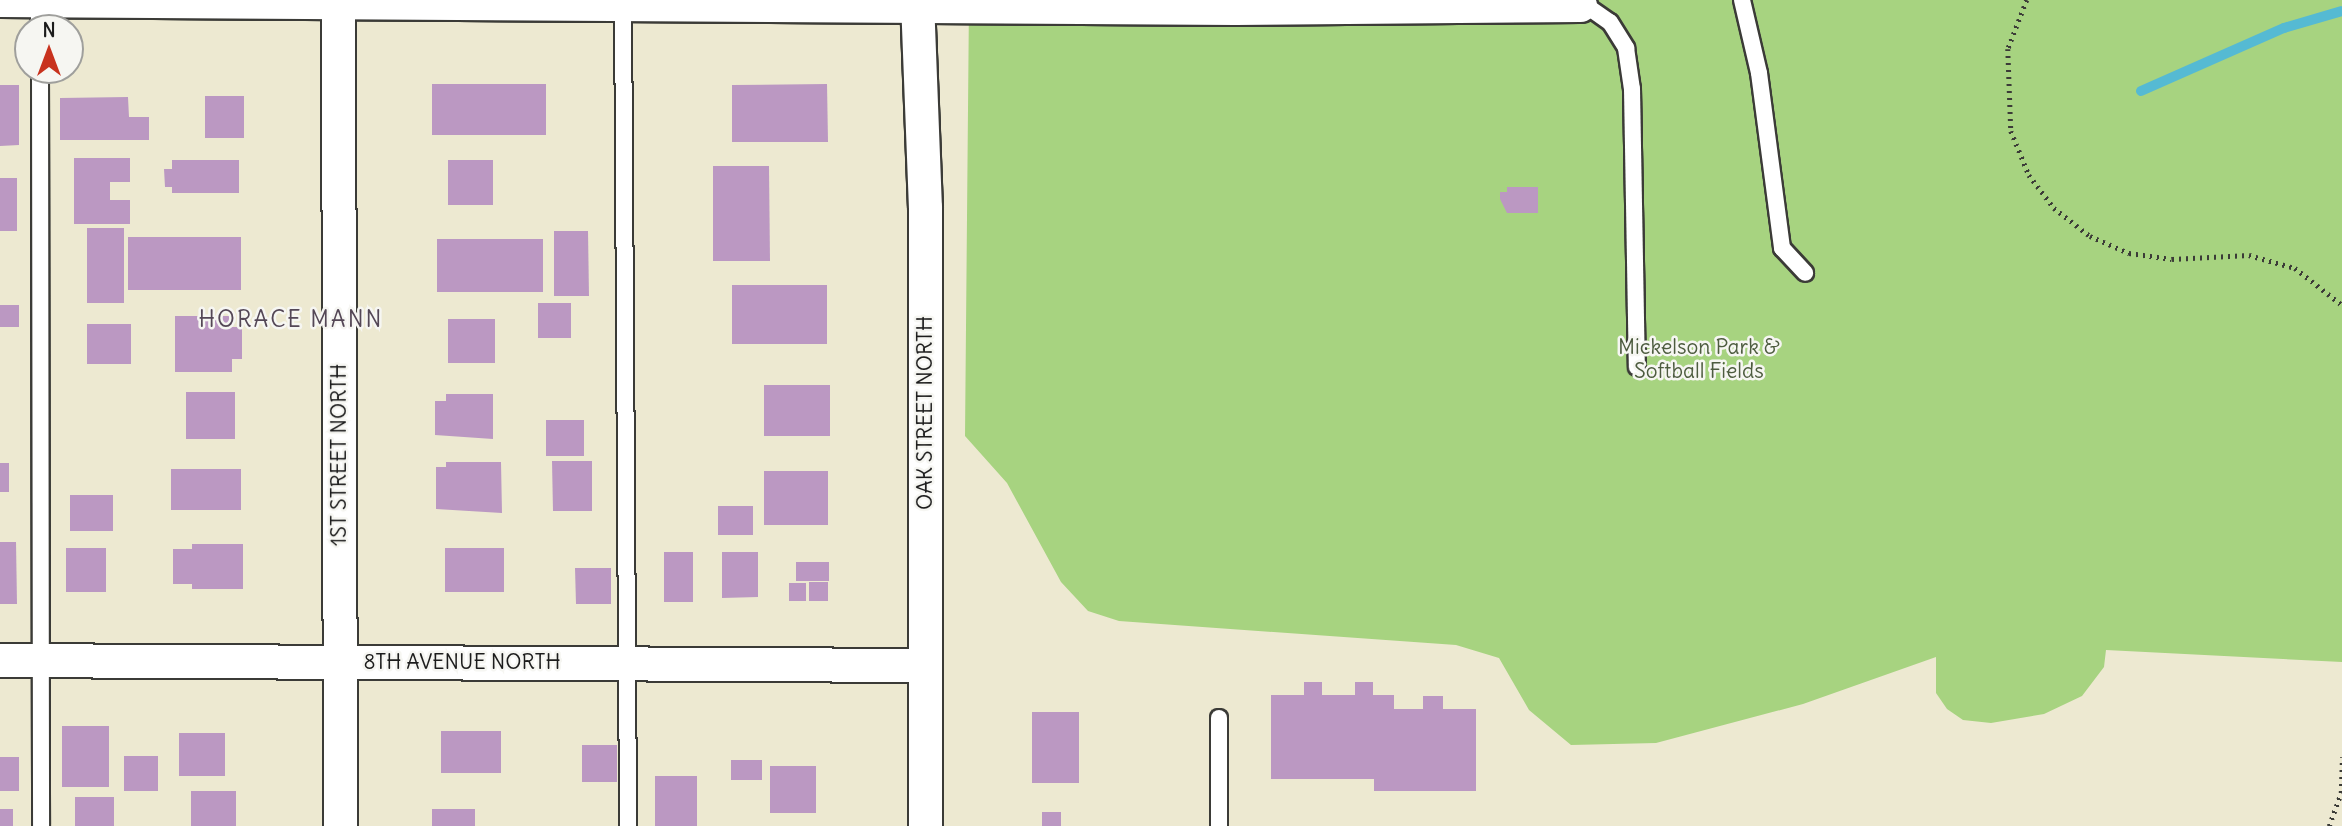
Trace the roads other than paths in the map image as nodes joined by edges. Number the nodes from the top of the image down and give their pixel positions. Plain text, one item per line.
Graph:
1 (0, 0) edge
2 (40, 0) edge
3 (1742, 0) edge
4 (338, 1) edge
5 (623, 3) edge
6 (917, 3) edge
7 (1581, 3) edge
8 (40, 84) edge
9 (1805, 274) dead end
10 (1637, 366) dead end
11 (0, 660) edge
12 (41, 660) junction
13 (340, 662) junction
14 (627, 663) junction
15 (925, 665) junction
16 (1219, 718) dead end
17 (41, 826) edge
18 (340, 826) edge
19 (628, 826) edge
20 (925, 826) edge
21 (1219, 826) edge

1 - 2 street
2 - 4 street
3 - 9 lane
4 - 5 street
4 - 13 street, 1ST STREET NORTH
5 - 6 street
5 - 14 lane
6 - 7 street
6 - 15 street, OAK STREET NORTH
7 - 10 lane
8 - 12 lane
11 - 12 street, 8TH AVENUE NORTH
12 - 13 street, 8TH AVENUE NORTH
12 - 17 lane
13 - 14 street, 8TH AVENUE NORTH
13 - 18 street, 1ST STREET NORTH
14 - 15 street, 8TH AVENUE NORTH
14 - 19 lane
15 - 20 street, OAK STREET NORTH
16 - 21 lane

